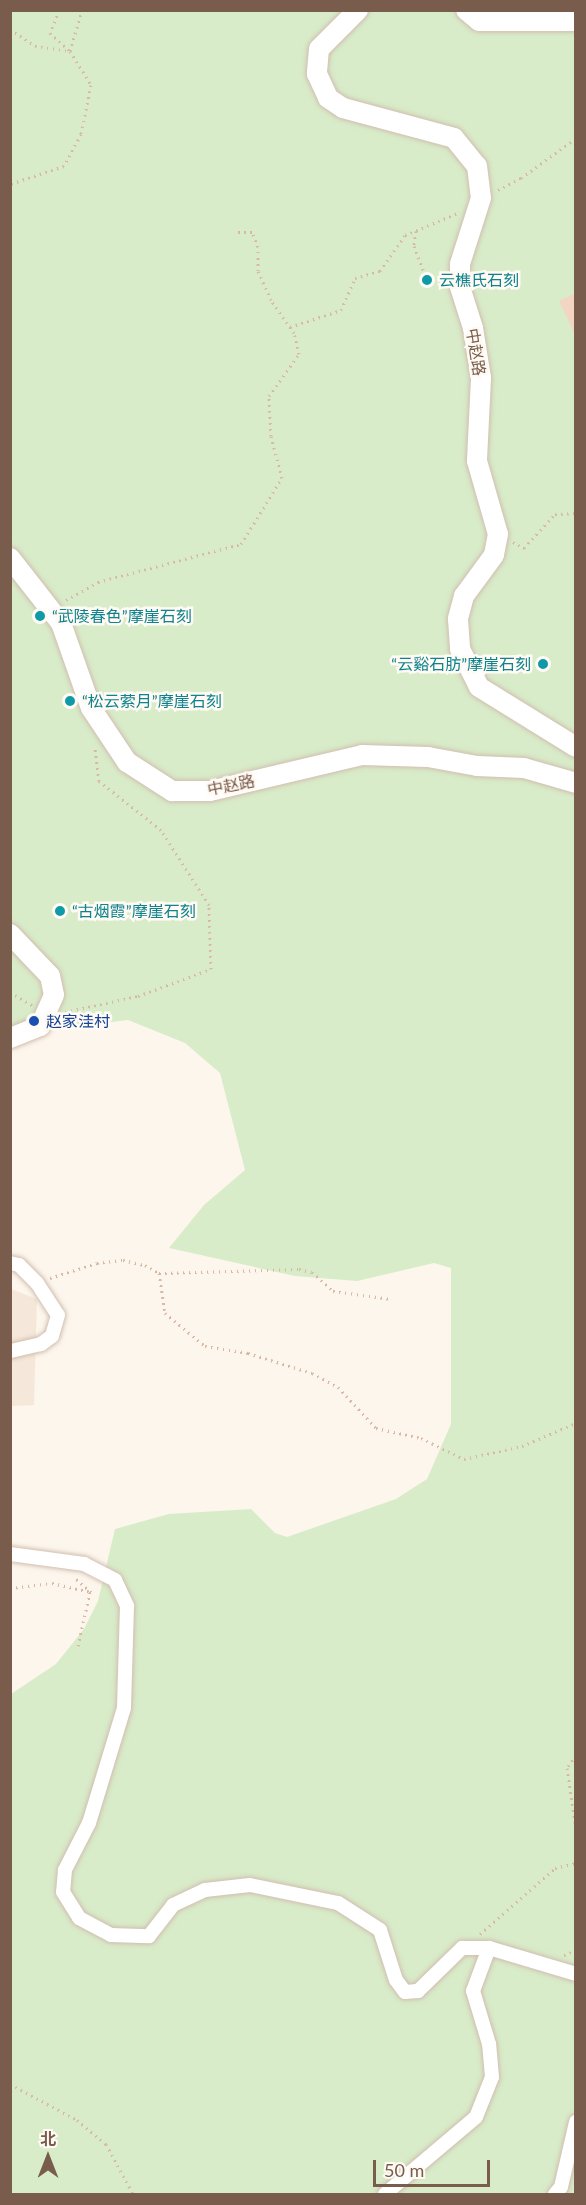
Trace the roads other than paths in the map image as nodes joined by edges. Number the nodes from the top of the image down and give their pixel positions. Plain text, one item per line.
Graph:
1 (358, 10) edge
2 (466, 10) edge
3 (576, 21) edge
4 (10, 558) edge
5 (576, 747) edge
6 (576, 783) edge
7 (10, 934) edge
8 (10, 1038) edge
9 (10, 1263) edge
10 (10, 1351) edge
11 (10, 1554) edge
12 (489, 1948) junction
13 (576, 1974) edge
14 (576, 2122) edge
15 (385, 2194) edge
16 (555, 2194) edge

1 - 5 street, 中赵路
2 - 3 street
4 - 6 street, 中赵路
7 - 8 street
9 - 10 street
11 - 12 street
12 - 13 street
12 - 15 street
14 - 16 street

